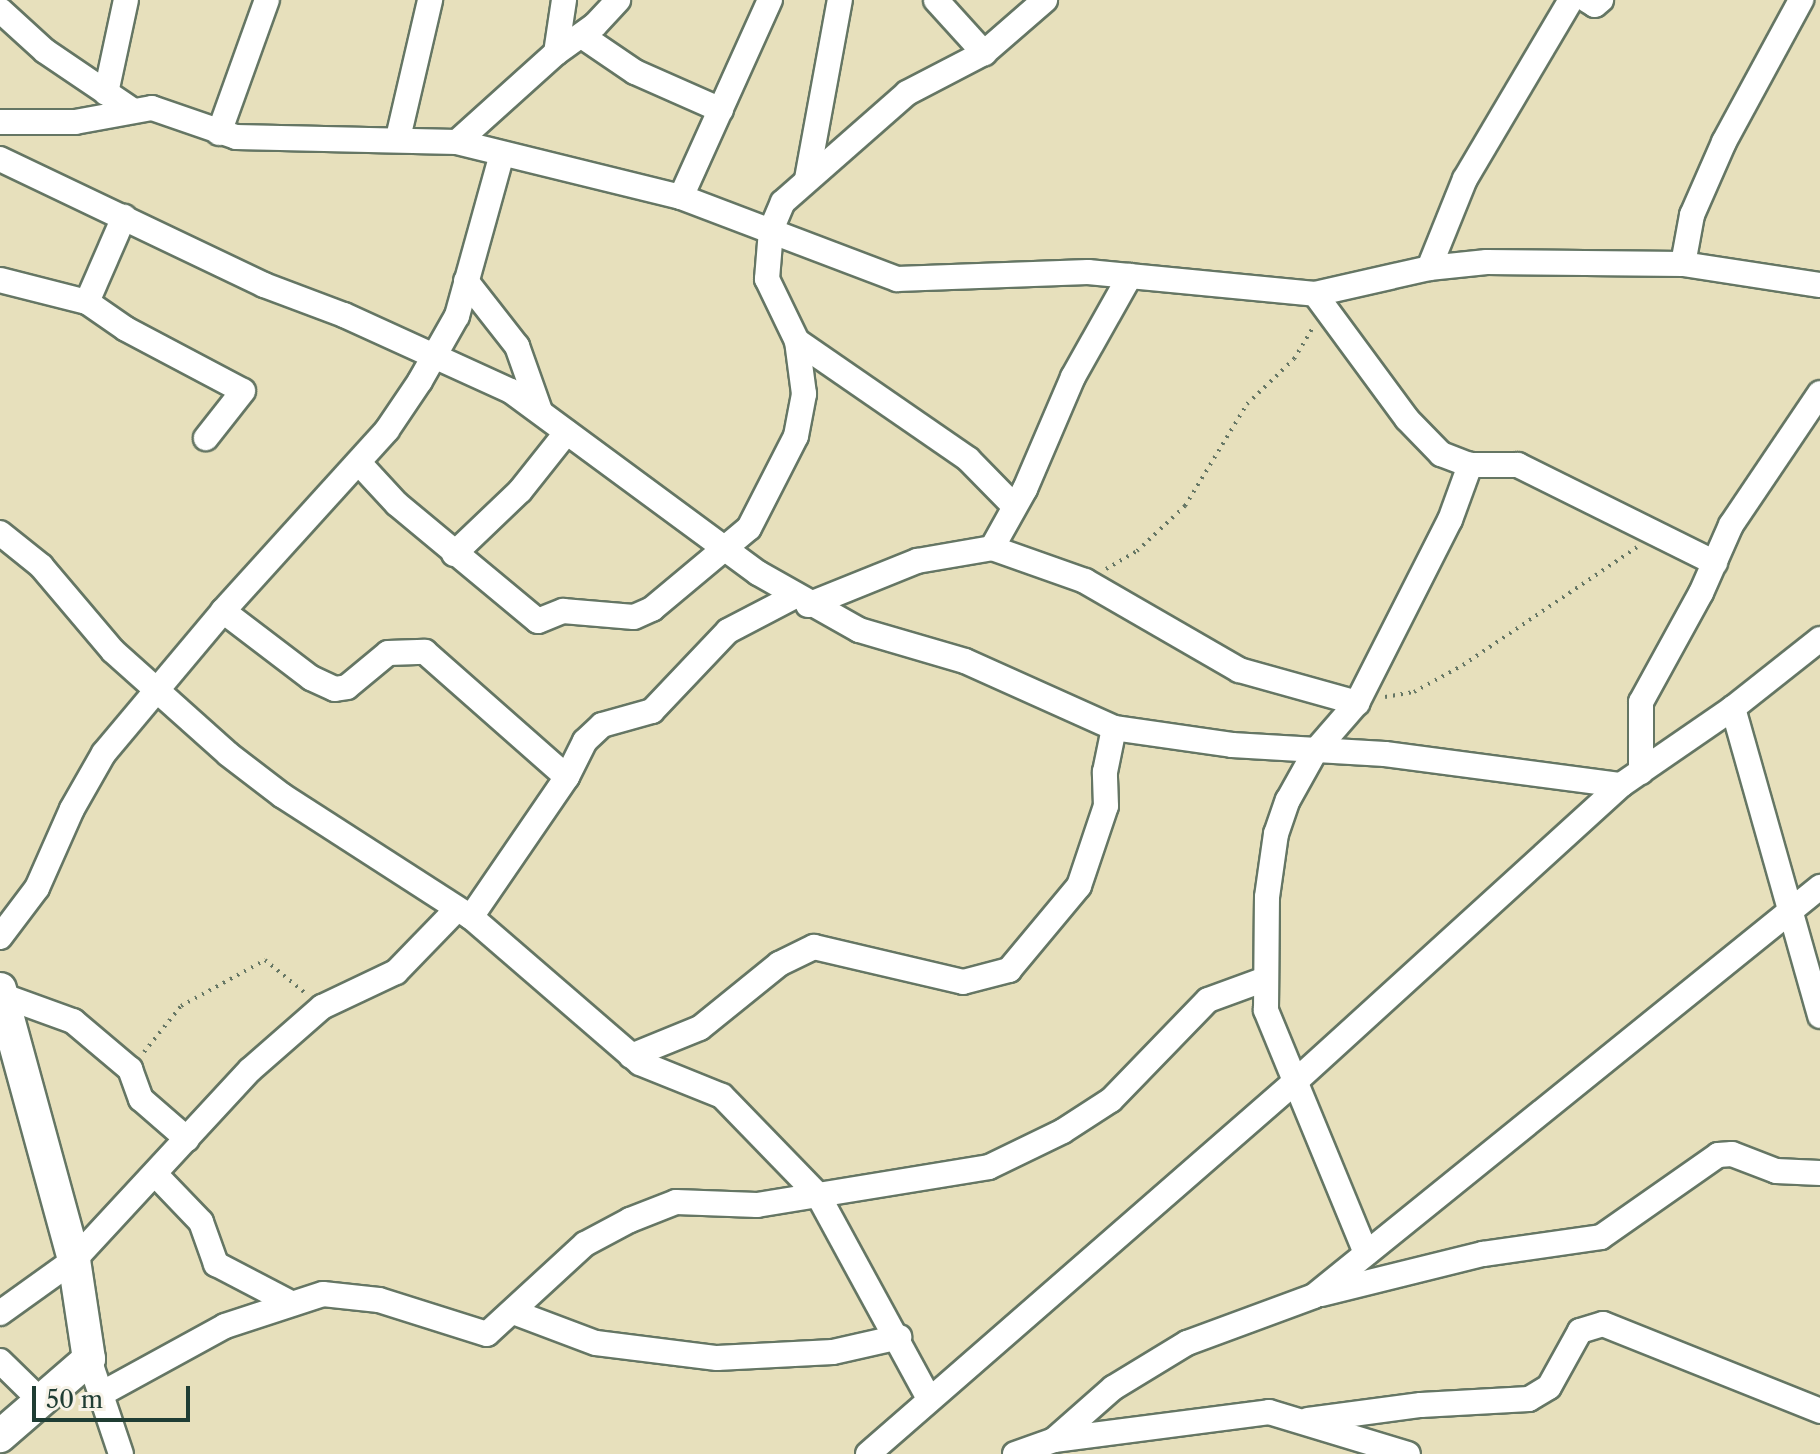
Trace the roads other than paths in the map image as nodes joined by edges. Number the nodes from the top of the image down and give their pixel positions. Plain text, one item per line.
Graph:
1 (126, 0) edge
2 (267, 0) edge
3 (430, 0) edge
4 (564, 0) edge
5 (618, 0) edge
6 (770, 0) edge
7 (840, 0) edge
8 (936, 0) edge
9 (1045, 0) edge
10 (1571, 0) edge
11 (1587, 0) edge
12 (1601, 0) edge
13 (1790, 4) edge
14 (0, 10) edge
15 (582, 36) junction
16 (556, 53) junction
17 (984, 53) junction
18 (106, 93) junction
19 (132, 110) junction
20 (721, 110) junction
21 (0, 122) edge
22 (219, 133) junction
23 (398, 138) junction
24 (457, 142) junction
25 (501, 157) junction
26 (0, 159) edge
27 (807, 179) junction
28 (681, 197) junction
29 (124, 217) junction
30 (771, 230) junction
31 (1683, 264) junction
32 (1429, 268) junction
33 (1130, 276) junction
34 (0, 280) edge
35 (466, 281) junction
36 (1819, 283) edge
37 (87, 302) junction
38 (1322, 303) junction
39 (797, 341) junction
40 (435, 358) junction
41 (1820, 393) edge
42 (540, 411) junction
43 (567, 432) junction
44 (206, 438) dead end
45 (359, 463) junction
46 (1470, 465) junction
47 (1014, 506) junction
48 (0, 533) edge
49 (992, 548) junction
50 (725, 549) junction
51 (454, 554) junction
52 (1715, 563) junction
53 (801, 600) junction
54 (223, 611) junction
55 (1820, 639) edge
56 (157, 691) junction
57 (1357, 703) junction
58 (1733, 708) junction
59 (1114, 728) junction
60 (1316, 750) junction
61 (567, 777) junction
62 (1631, 779) junction
63 (1820, 887) edge
64 (1791, 911) junction
65 (463, 913) junction
66 (0, 937) edge
67 (1263, 980) junction
68 (1, 992) edge
69 (1820, 1016) edge
70 (631, 1056) junction
71 (1297, 1080) junction
72 (187, 1139) junction
73 (1820, 1173) edge
74 (156, 1175) junction
75 (818, 1195) junction
76 (1366, 1253) junction
77 (74, 1260) junction
78 (1314, 1296) junction
79 (291, 1303) junction
80 (0, 1313) edge
81 (516, 1313) junction
82 (899, 1337) junction
83 (89, 1359) junction
84 (0, 1361) edge
85 (101, 1394) junction
86 (928, 1397) junction
87 (41, 1401) junction
88 (1820, 1411) edge
89 (1308, 1420) junction
90 (3, 1430) edge
91 (1054, 1440) junction
92 (121, 1454) edge
93 (868, 1454) edge
94 (1015, 1454) edge
95 (1408, 1454) edge

1 - 18 street
2 - 22 street
3 - 23 street
4 - 16 street
5 - 15 street
6 - 20 street
7 - 27 street
8 - 17 street
9 - 17 street
10 - 32 street
11 - 12 street
13 - 31 street
14 - 18 street
15 - 16 street
15 - 20 street
16 - 24 street
17 - 27 street
18 - 19 street
19 - 21 street
19 - 22 street
20 - 28 street
22 - 23 street
23 - 24 street
24 - 25 street
25 - 28 street
25 - 35 street
26 - 29 street
27 - 30 street
28 - 30 street
29 - 37 street
29 - 40 street
30 - 33 street
30 - 39 street
31 - 32 street
31 - 36 street
32 - 38 street
33 - 38 street
33 - 47 street
34 - 37 street
35 - 40 street
35 - 42 street
37 - 44 street
38 - 46 street
39 - 47 street
39 - 50 street
40 - 42 street
40 - 45 street
41 - 52 street
42 - 43 street
43 - 50 street
43 - 51 street
45 - 51 street
45 - 54 street
46 - 52 street
46 - 57 street
47 - 49 street
48 - 56 street
49 - 53 street
49 - 57 street
50 - 51 street
50 - 53 street
52 - 62 street
53 - 59 street
53 - 61 street
54 - 56 street
54 - 61 street
55 - 58 street
56 - 65 street
56 - 66 street
57 - 60 street
58 - 62 street
58 - 64 street
59 - 60 street
59 - 70 street
60 - 62 street
60 - 67 street
61 - 65 street
62 - 71 street
63 - 64 street
64 - 69 street
64 - 76 street
65 - 70 street
65 - 72 street
67 - 71 street
67 - 75 street
68 - 72 street
68 - 77 street
70 - 75 street
71 - 76 street
71 - 86 street
72 - 74 street
73 - 78 street
74 - 77 street
74 - 79 street
75 - 81 street
75 - 82 street
76 - 78 street
77 - 80 street
77 - 83 street
78 - 91 street
79 - 81 street
79 - 85 street
81 - 82 street
82 - 86 street
83 - 85 street
83 - 87 street
84 - 87 street
85 - 92 street
86 - 93 street
87 - 90 street
88 - 89 street
89 - 91 street
89 - 95 street
91 - 94 street

